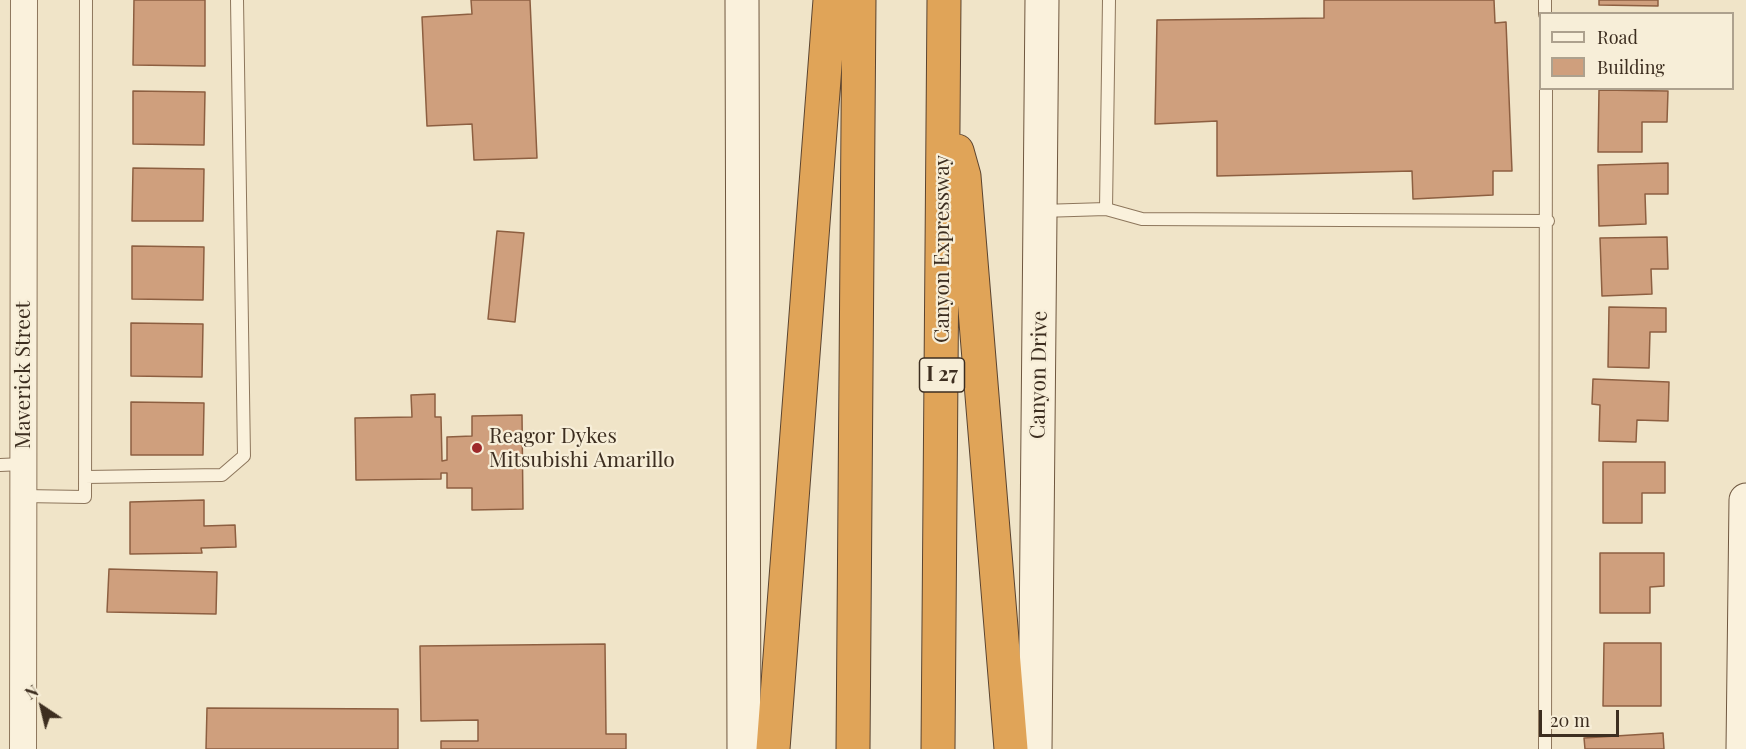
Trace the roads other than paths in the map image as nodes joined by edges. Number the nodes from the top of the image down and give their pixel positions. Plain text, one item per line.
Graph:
1 (24, 0) edge
2 (86, 0) edge
3 (237, 0) edge
4 (742, 0) edge
5 (830, 0) edge
6 (859, 0) edge
7 (944, 0) edge
8 (1042, 0) edge
9 (1109, 0) edge
10 (1546, 90) edge
11 (943, 97) junction
12 (1106, 209) junction
13 (1040, 211) junction
14 (1548, 221) junction
15 (12, 465) edge
16 (86, 477) junction
17 (23, 495) junction
18 (1746, 500) edge
19 (23, 749) edge
20 (744, 749) edge
21 (773, 749) edge
22 (853, 749) edge
23 (938, 749) edge
24 (1011, 749) edge
25 (1035, 749) edge
26 (1545, 749) edge
27 (1743, 749) edge

1 - 15 street, Maverick Street
2 - 16 lane
3 - 16 lane
4 - 20 main road
5 - 21 highway
6 - 22 highway
7 - 11 highway, Canyon Expressway / I 27
8 - 13 main road, Canyon Drive
9 - 12 lane
10 - 14 lane
11 - 23 highway, Canyon Expressway / I 27
11 - 24 highway
12 - 13 lane
12 - 14 lane
13 - 25 main road, Canyon Drive
14 - 26 lane
15 - 17 street, Maverick Street
16 - 17 lane
17 - 19 street, Maverick Street
18 - 27 main road

